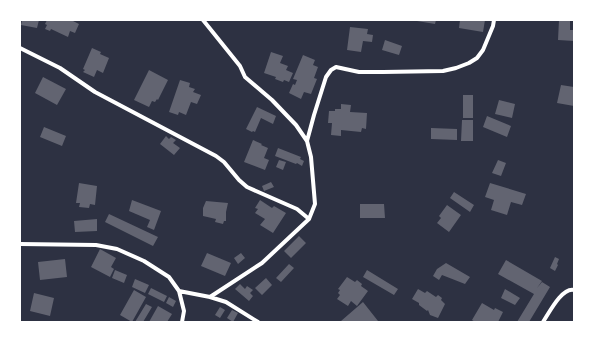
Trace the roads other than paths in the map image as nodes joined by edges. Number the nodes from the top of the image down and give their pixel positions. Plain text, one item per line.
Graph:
1 (203, 20) edge
2 (494, 20) edge
3 (20, 48) edge
4 (307, 141) junction
5 (309, 219) junction
6 (20, 244) edge
7 (574, 290) edge
8 (179, 291) junction
9 (210, 297) junction
10 (182, 322) edge
11 (258, 322) edge
12 (543, 322) edge

1 - 4 street
2 - 4 street
3 - 5 street
4 - 5 street
5 - 9 street
6 - 8 street
7 - 12 street
8 - 9 street
8 - 10 street
9 - 11 street

